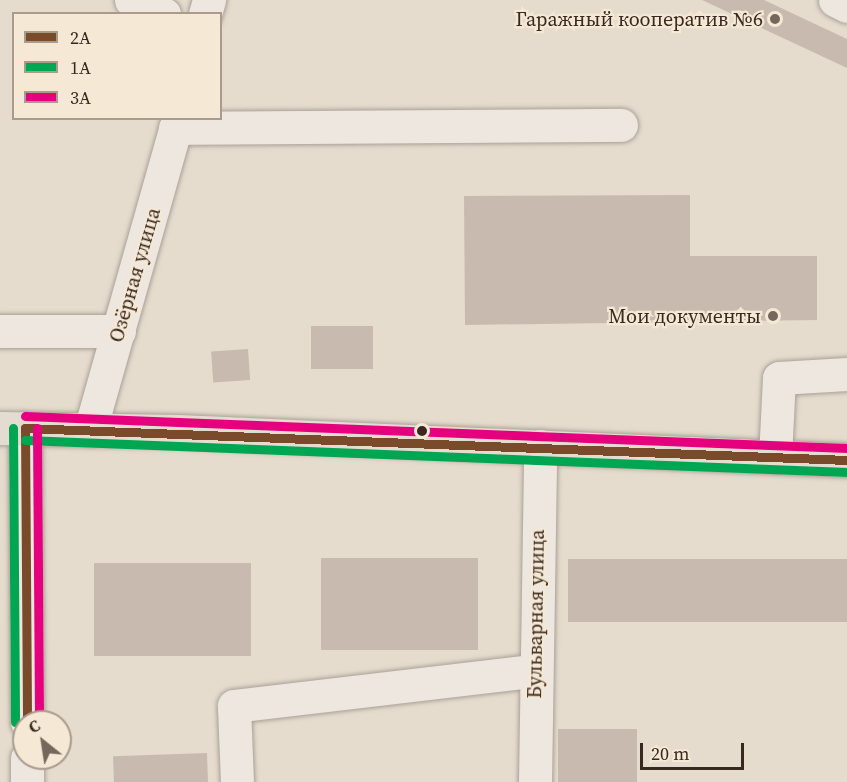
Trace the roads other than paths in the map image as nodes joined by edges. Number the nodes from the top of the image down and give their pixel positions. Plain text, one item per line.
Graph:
1 (131, 0) edge
2 (835, 0) edge
3 (847, 6) edge
4 (159, 12) edge
5 (176, 123) edge
6 (621, 125) dead end
7 (0, 331) edge
8 (119, 331) junction
9 (847, 374) edge
10 (13, 428) edge
11 (90, 430) junction
12 (540, 446) junction
13 (776, 457) junction
14 (847, 460) edge
15 (533, 671) junction
16 (26, 710) edge
17 (237, 782) edge
18 (535, 782) edge

1 - 4 street
2 - 3 street
5 - 6 street
5 - 8 street, Озёрная улица
7 - 8 street
8 - 11 street, Озёрная улица
9 - 13 street
10 - 11 main road
10 - 16 street
11 - 12 main road
12 - 13 main road
12 - 15 street, Бульварная улица
13 - 14 main road
15 - 17 street
15 - 18 street, Бульварная улица

